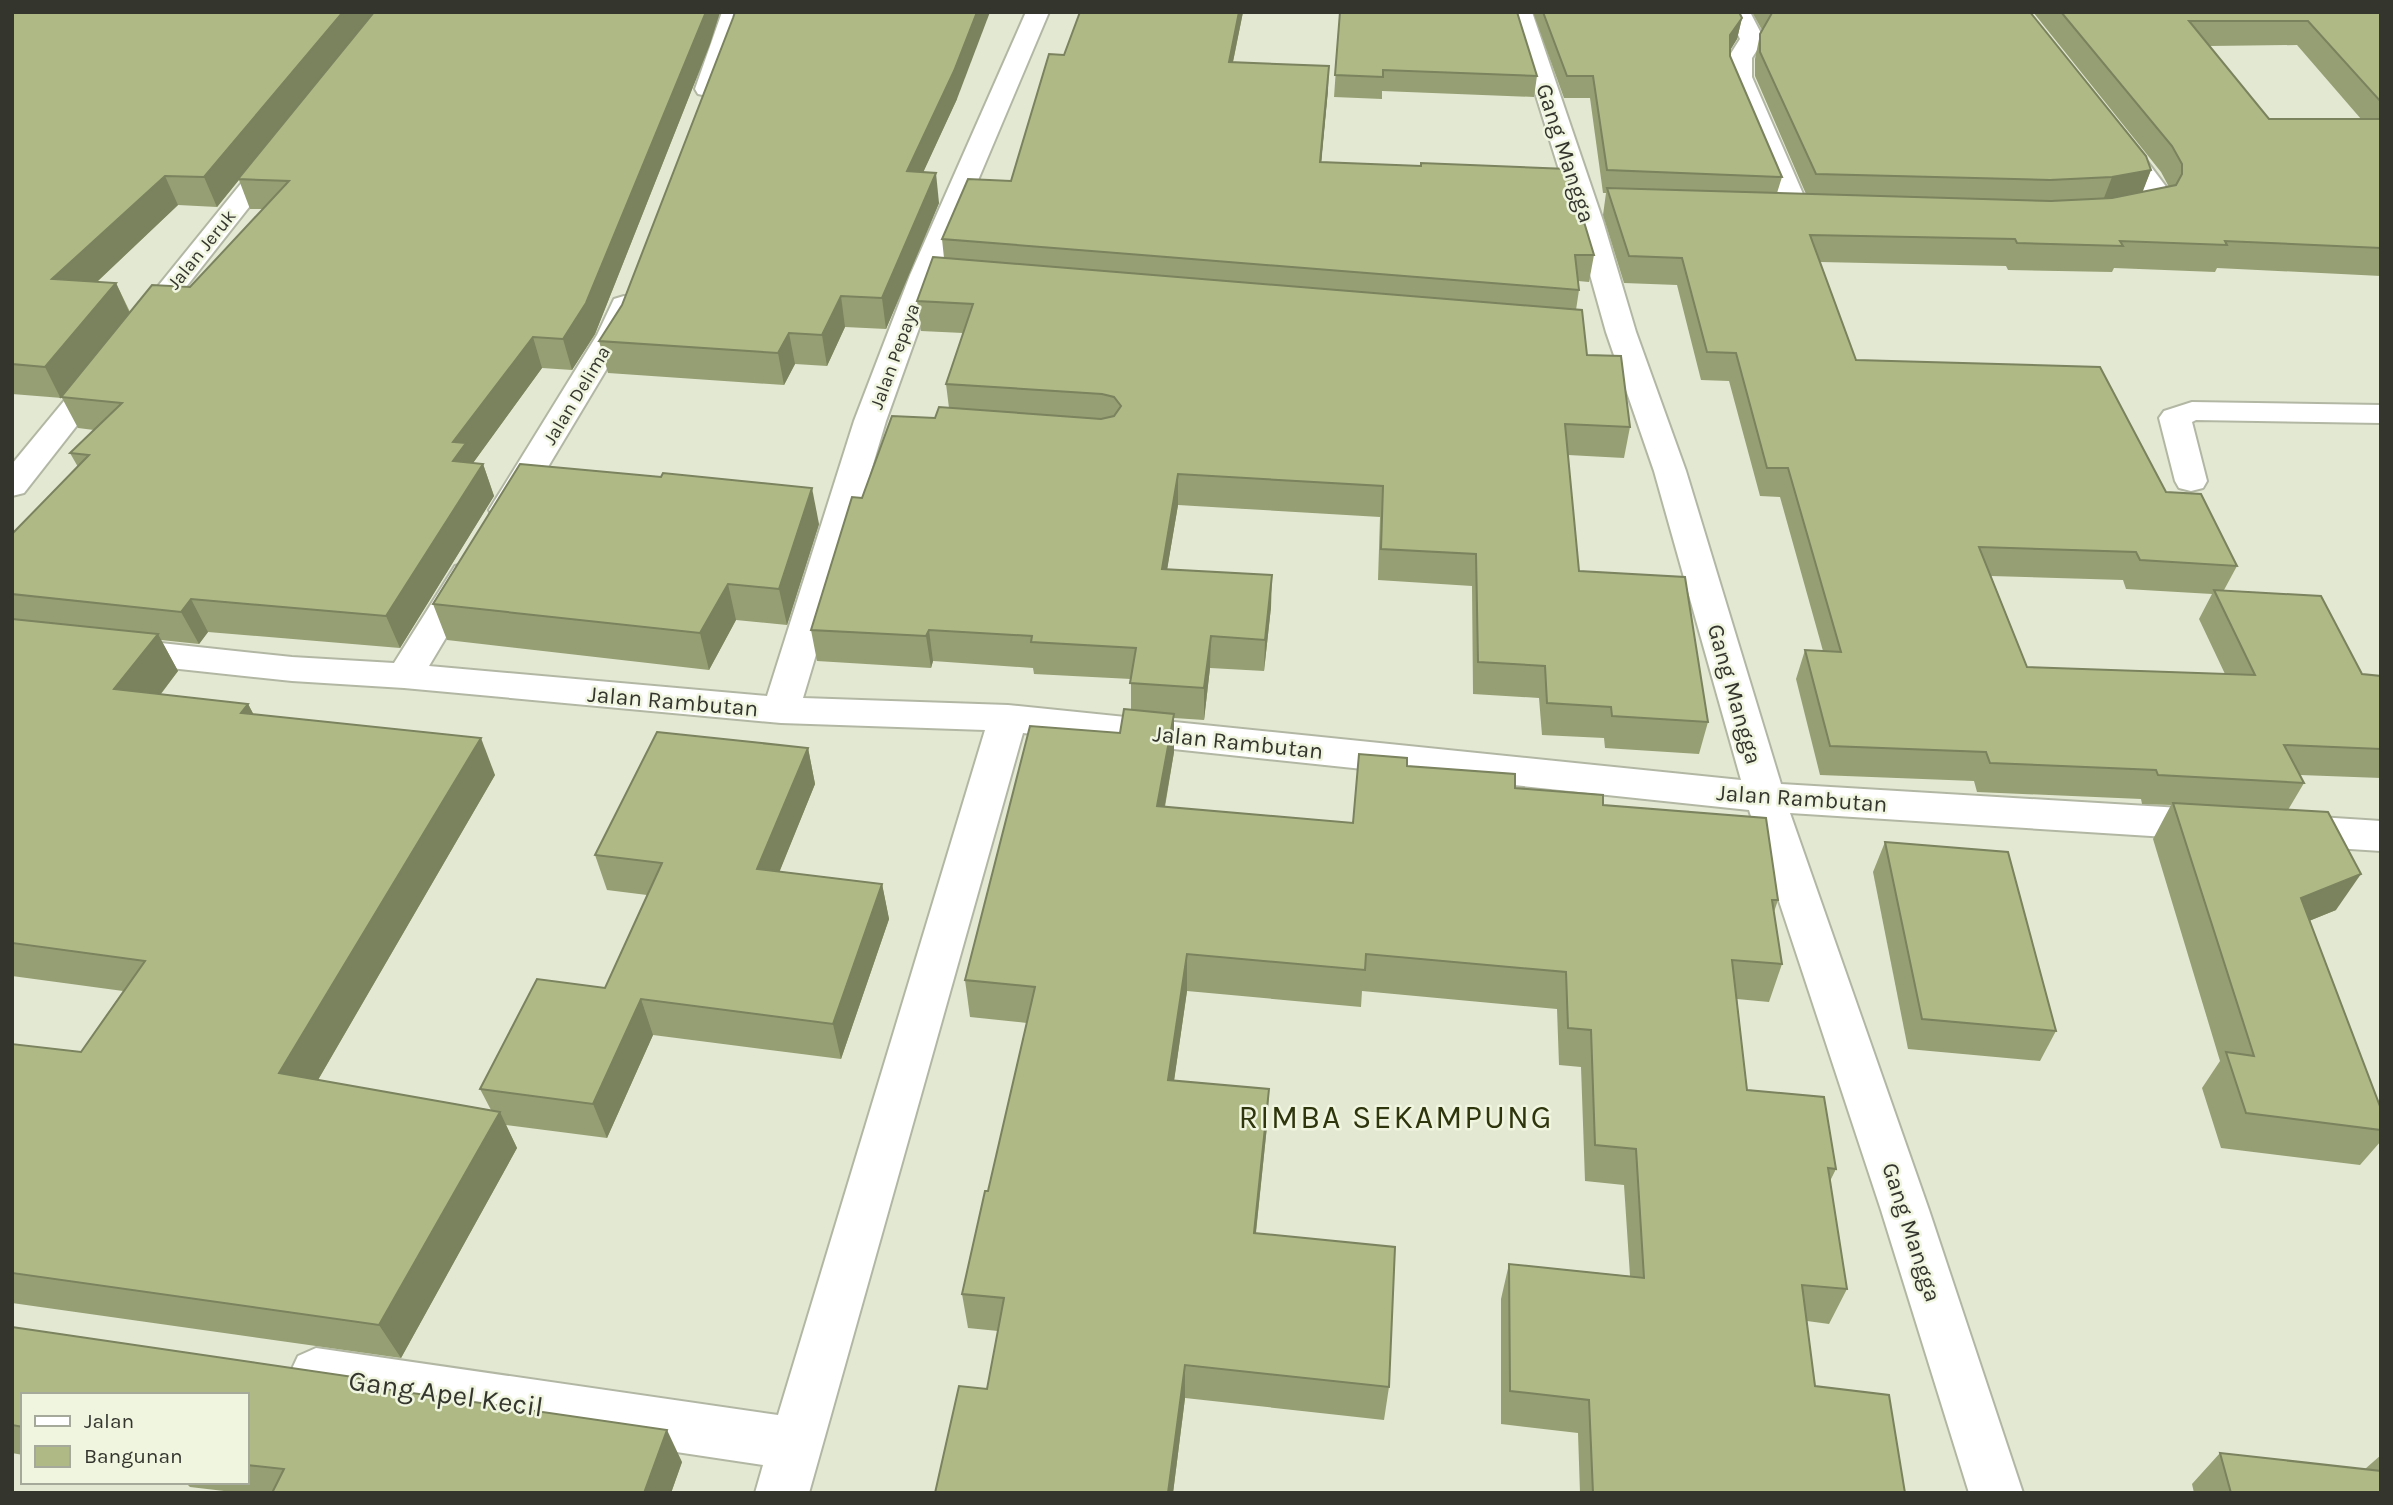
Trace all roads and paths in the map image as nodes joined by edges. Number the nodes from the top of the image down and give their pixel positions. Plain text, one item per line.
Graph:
1 (733, 12) edge
2 (1038, 12) edge
3 (1521, 12) edge
4 (1738, 12) edge
5 (2100, 117) edge
6 (695, 120) edge
7 (296, 131) edge
8 (1770, 209) edge
9 (1797, 211) junction
10 (1824, 211) edge
11 (2093, 215) edge
12 (632, 285) edge
13 (2381, 414) edge
14 (2191, 481) dead end
15 (12, 486) edge
16 (12, 639) edge
17 (404, 676) junction
18 (781, 710) junction
19 (1008, 718) junction
20 (1765, 797) junction
21 (2381, 836) edge
22 (274, 1367) edge
23 (797, 1444) junction
24 (782, 1493) edge
25 (1996, 1493) edge

1 - 6 street
2 - 18 street, Jalan Pepaya
3 - 20 street, Gang Mangga
4 - 9 street
5 - 11 street
7 - 15 street, Jalan Jeruk
8 - 9 street
9 - 10 street
12 - 17 street, Jalan Delima
13 - 14 street
16 - 17 street, Jalan Rambutan
17 - 18 street, Jalan Rambutan
18 - 19 street, Jalan Rambutan
19 - 20 street, Jalan Rambutan
19 - 23 street
20 - 21 street, Jalan Rambutan
20 - 25 street, Gang Mangga
22 - 23 street, Gang Apel Kecil
23 - 24 street

